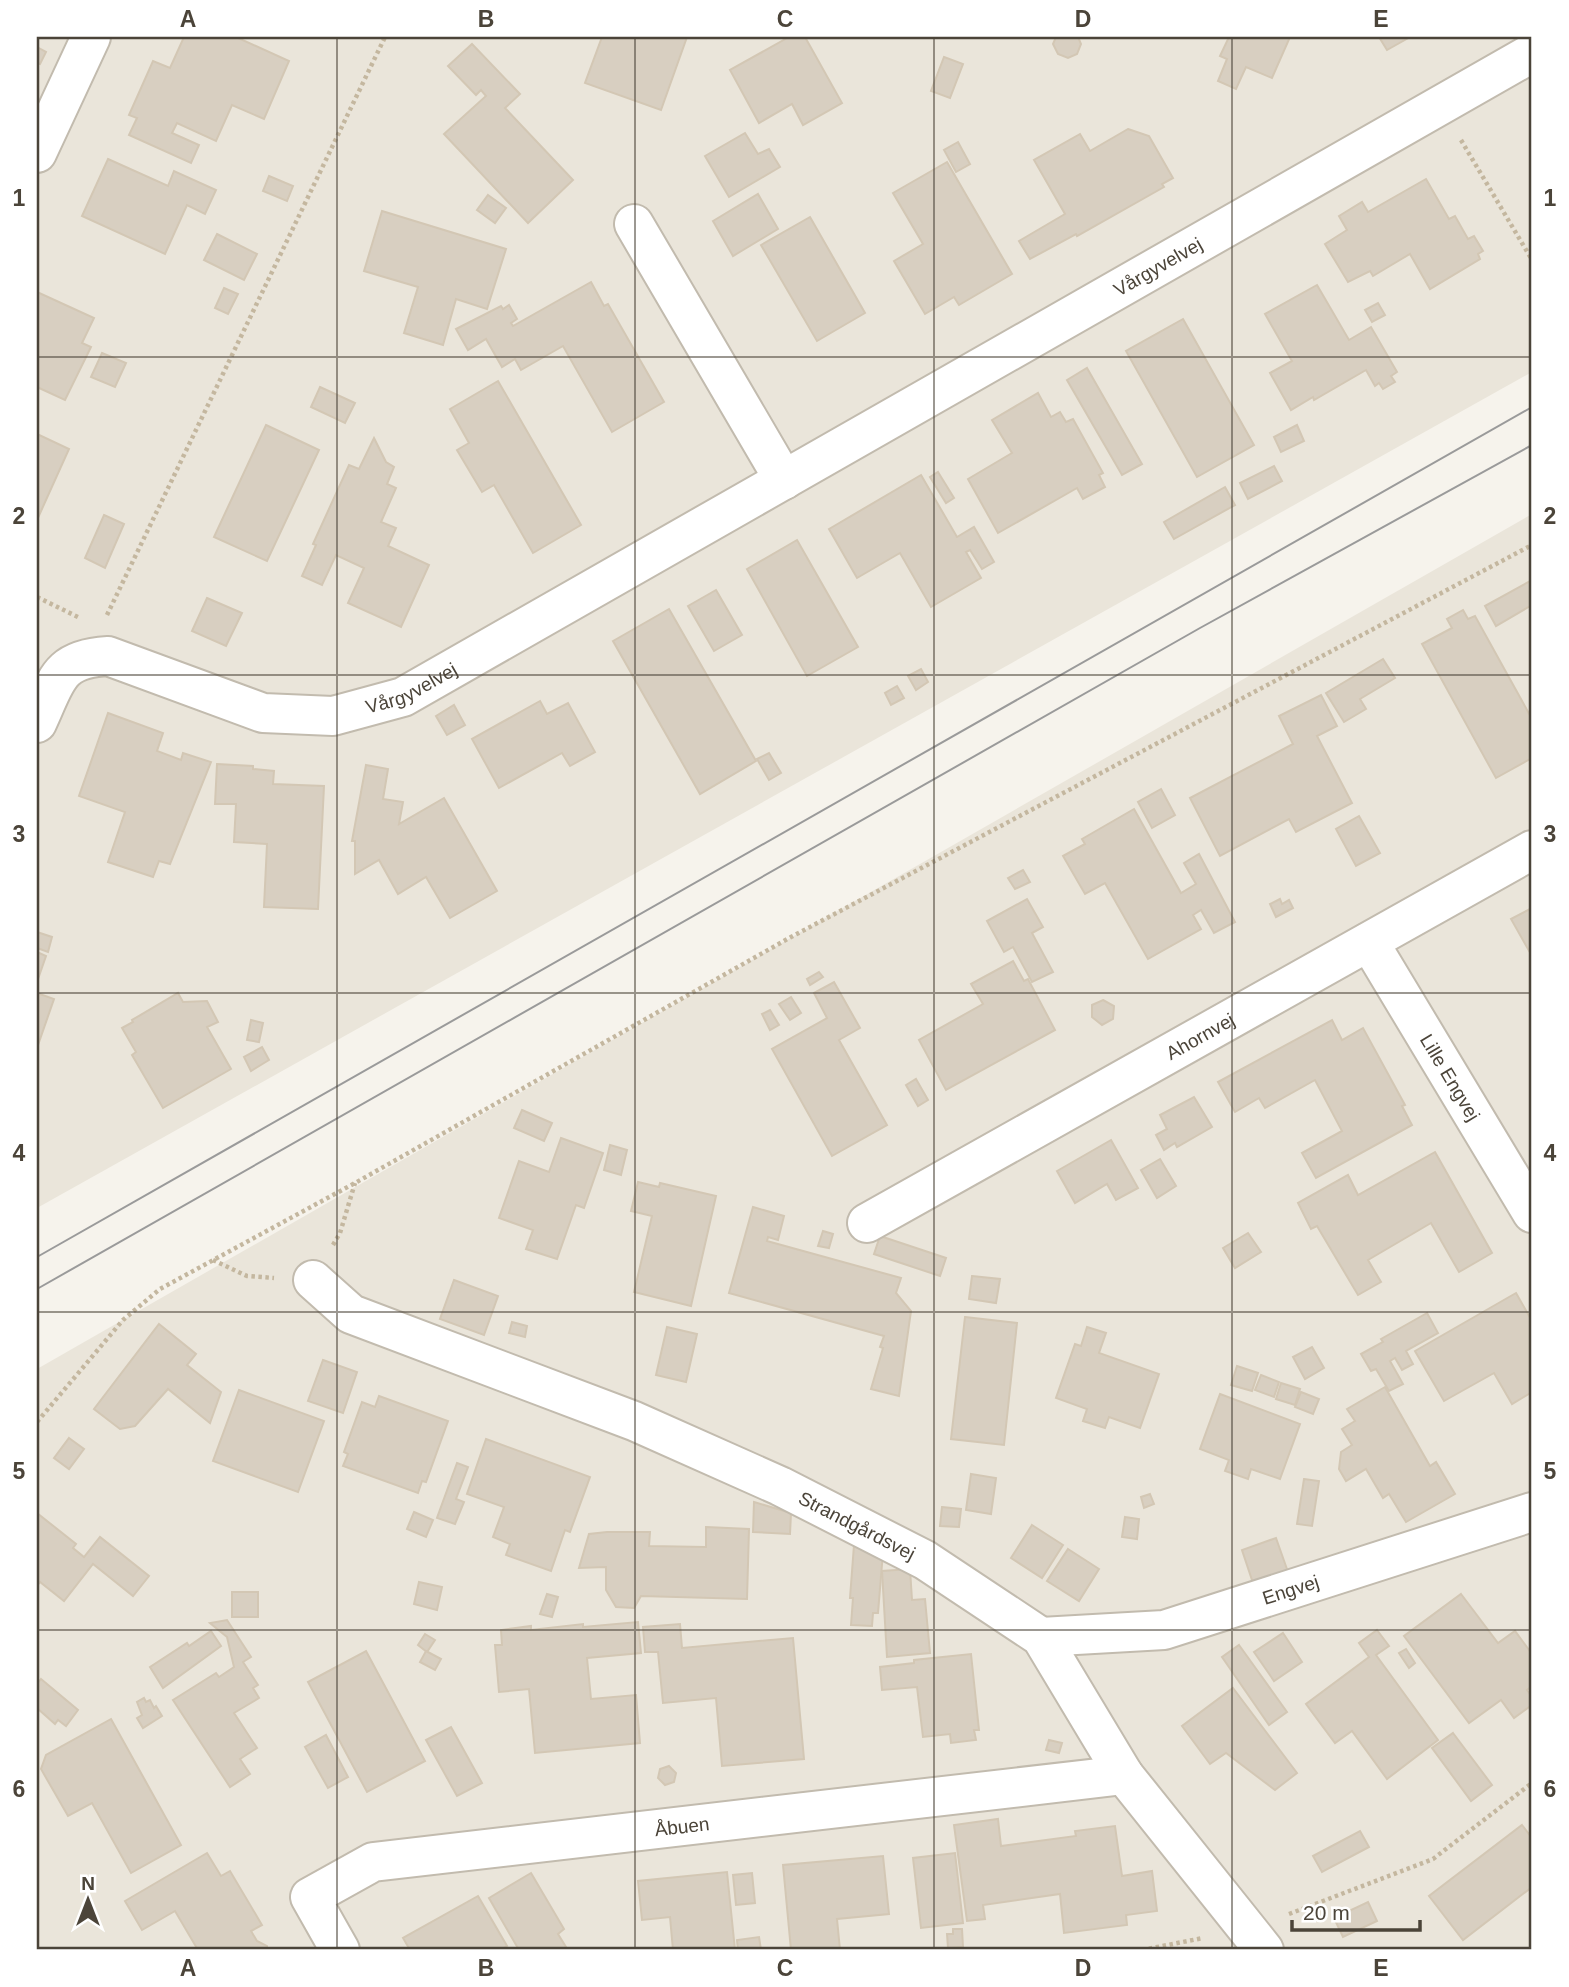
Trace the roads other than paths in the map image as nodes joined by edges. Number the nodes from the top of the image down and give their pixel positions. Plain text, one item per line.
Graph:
1 (91, 37) edge
2 (1532, 53) edge
3 (37, 150) edge
4 (634, 224) dead end
5 (783, 480) junction
6 (37, 723) edge
7 (1532, 850) edge
8 (1369, 942) junction
9 (1532, 1213) edge
10 (867, 1223) dead end
11 (313, 1280) road end
12 (1532, 1512) edge
13 (1041, 1637) junction
14 (1124, 1776) junction
15 (1256, 1940) edge
16 (340, 1950) edge

1 - 3 street
2 - 5 street, Vårgyvelvej
4 - 5 street
5 - 6 street, Vårgyvelvej
7 - 8 street, Ahornvej
8 - 9 street, Lille Engvej
8 - 10 street, Ahornvej
11 - 13 street, Strandgårdsvej
12 - 13 street, Engvej
13 - 14 street, Strandgårdsvej
14 - 15 street, Strandgårdsvej
14 - 16 street, Åbuen

